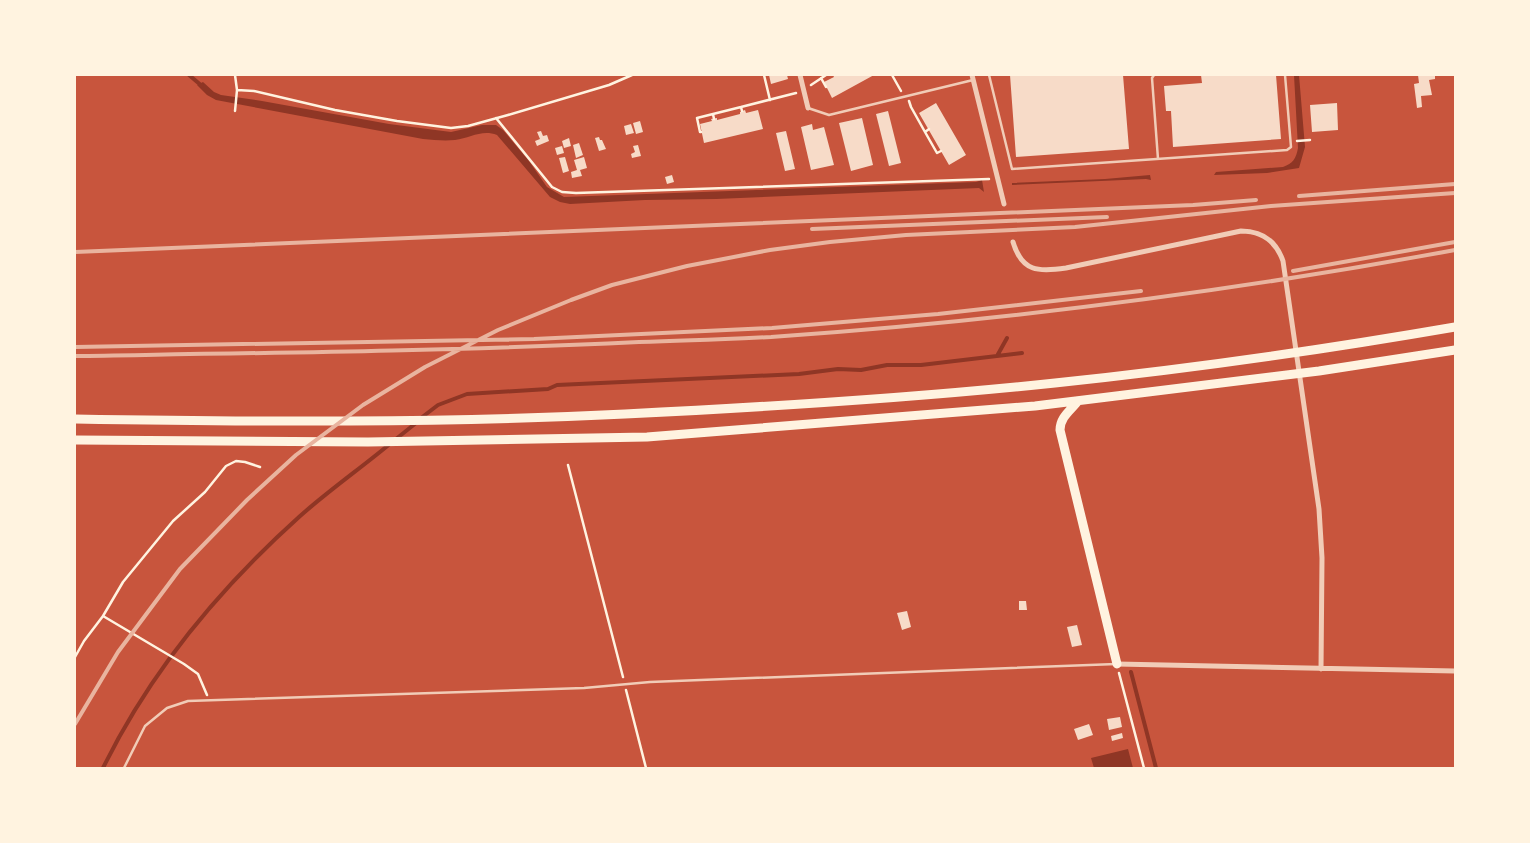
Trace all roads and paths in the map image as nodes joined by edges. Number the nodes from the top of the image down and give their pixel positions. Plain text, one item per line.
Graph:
1 (235, 75) edge
2 (632, 75) edge
3 (764, 75) edge
4 (800, 75) edge
5 (826, 75) edge
6 (892, 75) edge
7 (989, 75) edge
8 (1154, 75) edge
9 (1285, 75) edge
10 (821, 78) junction
11 (973, 78) edge
12 (826, 87) dead end
13 (237, 91) junction
14 (804, 91) junction
15 (904, 97) junction
16 (770, 100) junction
17 (741, 106) junction
18 (808, 108) joint
19 (235, 111) dead end
20 (742, 111) dead end
21 (713, 114) junction
22 (496, 118) junction
23 (714, 119) dead end
24 (929, 129) dead end
25 (701, 132) dead end
26 (925, 132) junction
27 (1310, 140) dead end
28 (1297, 141) dead end
29 (941, 151) dead end
30 (1158, 159) junction
31 (998, 179) junction
32 (1004, 204) dead end
33 (1013, 242) dead end
34 (1455, 328) edge
35 (1455, 350) edge
36 (1078, 401) junction
37 (75, 419) edge
38 (75, 440) edge
39 (568, 465) dead end
40 (260, 467) dead end
41 (103, 616) junction
42 (75, 657) edge
43 (1117, 664) junction
44 (1321, 669) junction
45 (1455, 671) edge
46 (625, 684) junction
47 (209, 701) junction
48 (124, 768) edge
49 (646, 768) edge
50 (1144, 768) edge

1 - 13 path
2 - 22 path
3 - 16 path
4 - 14 street
5 - 10 path
6 - 15 path
7 - 30 lane
8 - 30 lane
9 - 30 lane
10 - 12 path
10 - 14 path
11 - 15 lane
11 - 31 street
13 - 19 path
13 - 22 path
14 - 16 path
14 - 18 street
15 - 18 lane
15 - 26 path
16 - 17 path
17 - 20 path
17 - 21 path
21 - 23 path
21 - 25 path
22 - 31 path
24 - 26 path
26 - 29 path
27 - 28 path
31 - 32 street
33 - 44 street
34 - 37 highway
35 - 36 highway
36 - 38 highway
36 - 43 highway
39 - 46 path
40 - 41 path
41 - 42 path
41 - 47 path
43 - 44 street
43 - 46 lane
43 - 50 path
44 - 45 street
46 - 47 lane
46 - 49 path
47 - 48 lane

